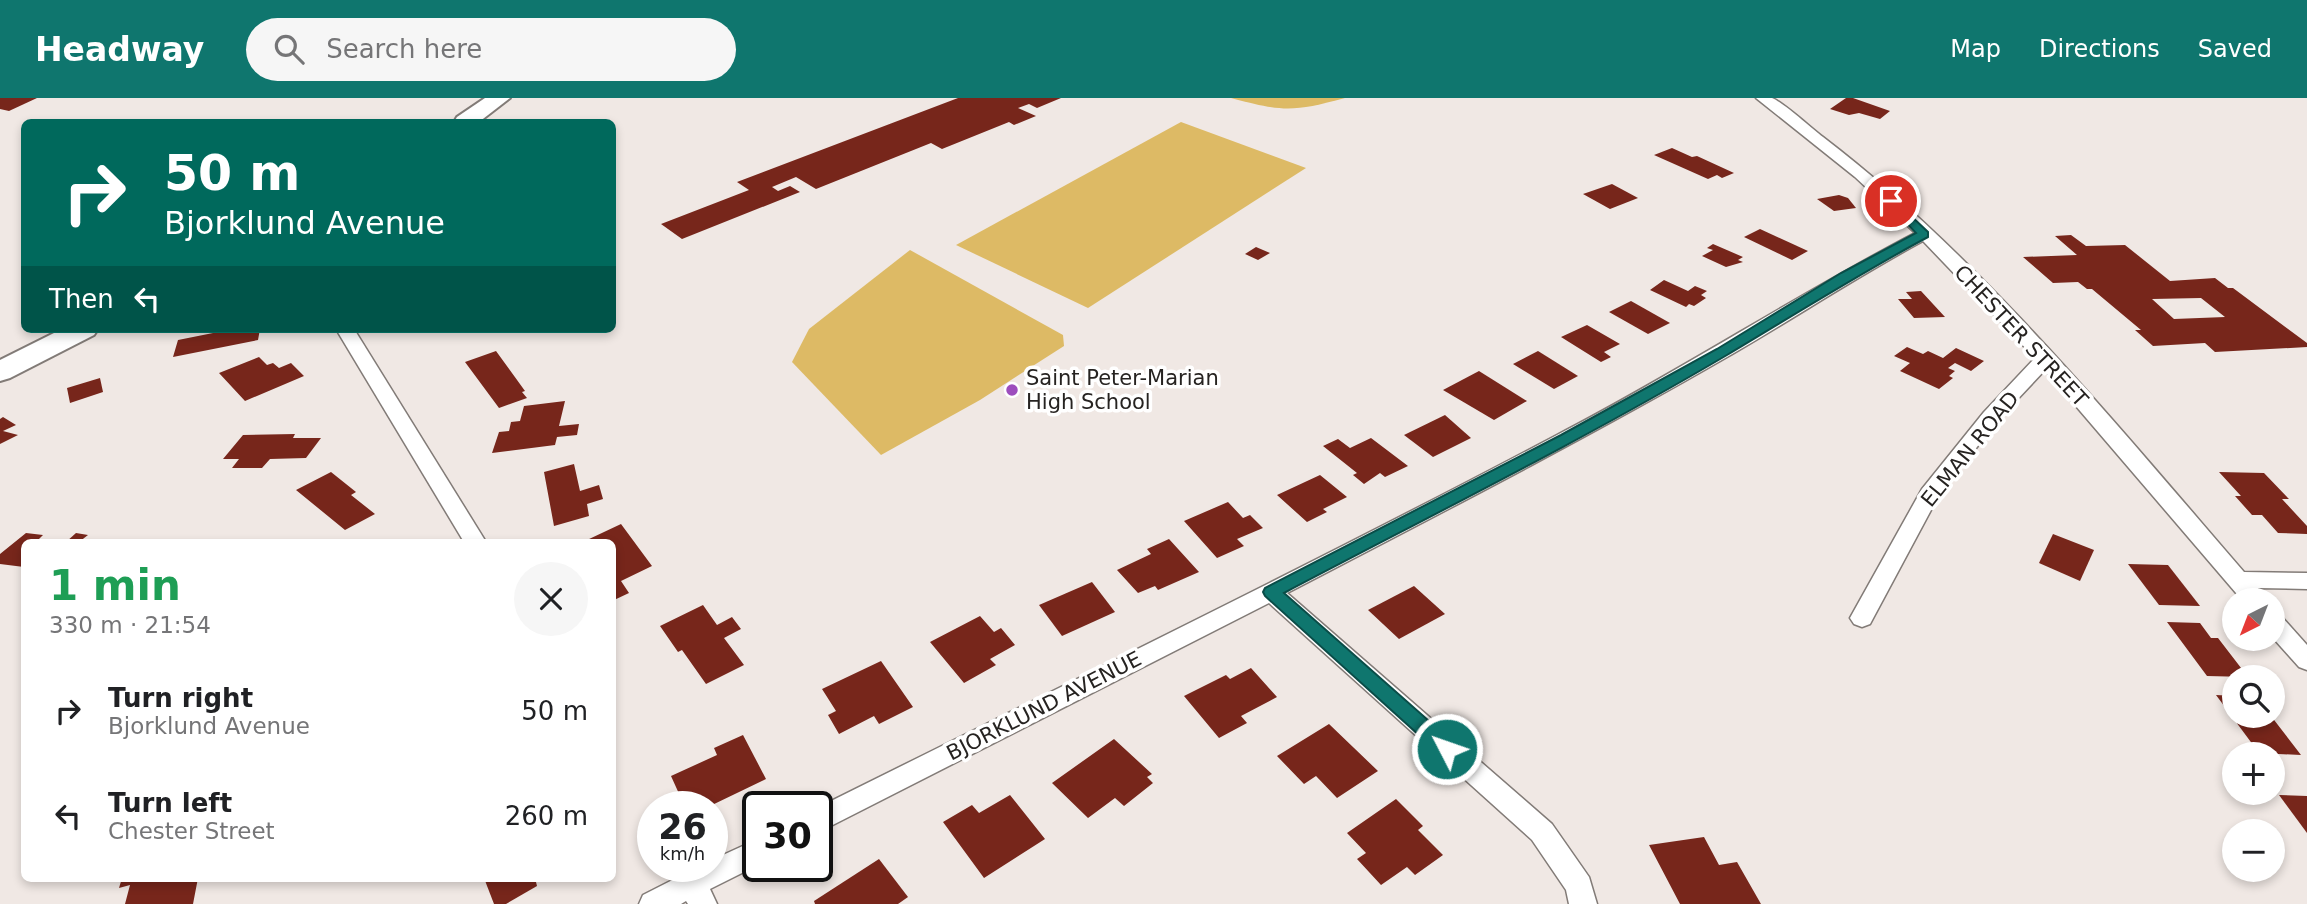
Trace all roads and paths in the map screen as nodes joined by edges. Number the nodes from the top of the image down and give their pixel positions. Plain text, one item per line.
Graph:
1 (499, 98) edge
2 (1763, 98) edge
3 (469, 119) edge
4 (1924, 234) junction
5 (76, 333) edge
6 (347, 333) edge
7 (2045, 359) junction
8 (0, 372) edge
9 (473, 539) edge
10 (2238, 580) junction
11 (2307, 581) edge
12 (2245, 588) edge
13 (1271, 592) junction
14 (1862, 618) dead end
15 (2286, 637) edge
16 (2307, 661) edge
17 (833, 813) edge
18 (742, 862) edge
19 (697, 894) edge
20 (653, 904) edge
21 (1583, 904) edge

1 - 3 main road
2 - 4 street, CHESTER STREET
4 - 7 street, CHESTER STREET
4 - 13 street, BJORKLUND AVENUE
5 - 8 main road
6 - 9 street
7 - 10 street, CHESTER STREET
7 - 14 street, ELMAN ROAD
10 - 11 street
10 - 12 street, CHESTER STREET
13 - 17 street, BJORKLUND AVENUE
13 - 21 street
15 - 16 street
18 - 19 street
19 - 20 street

